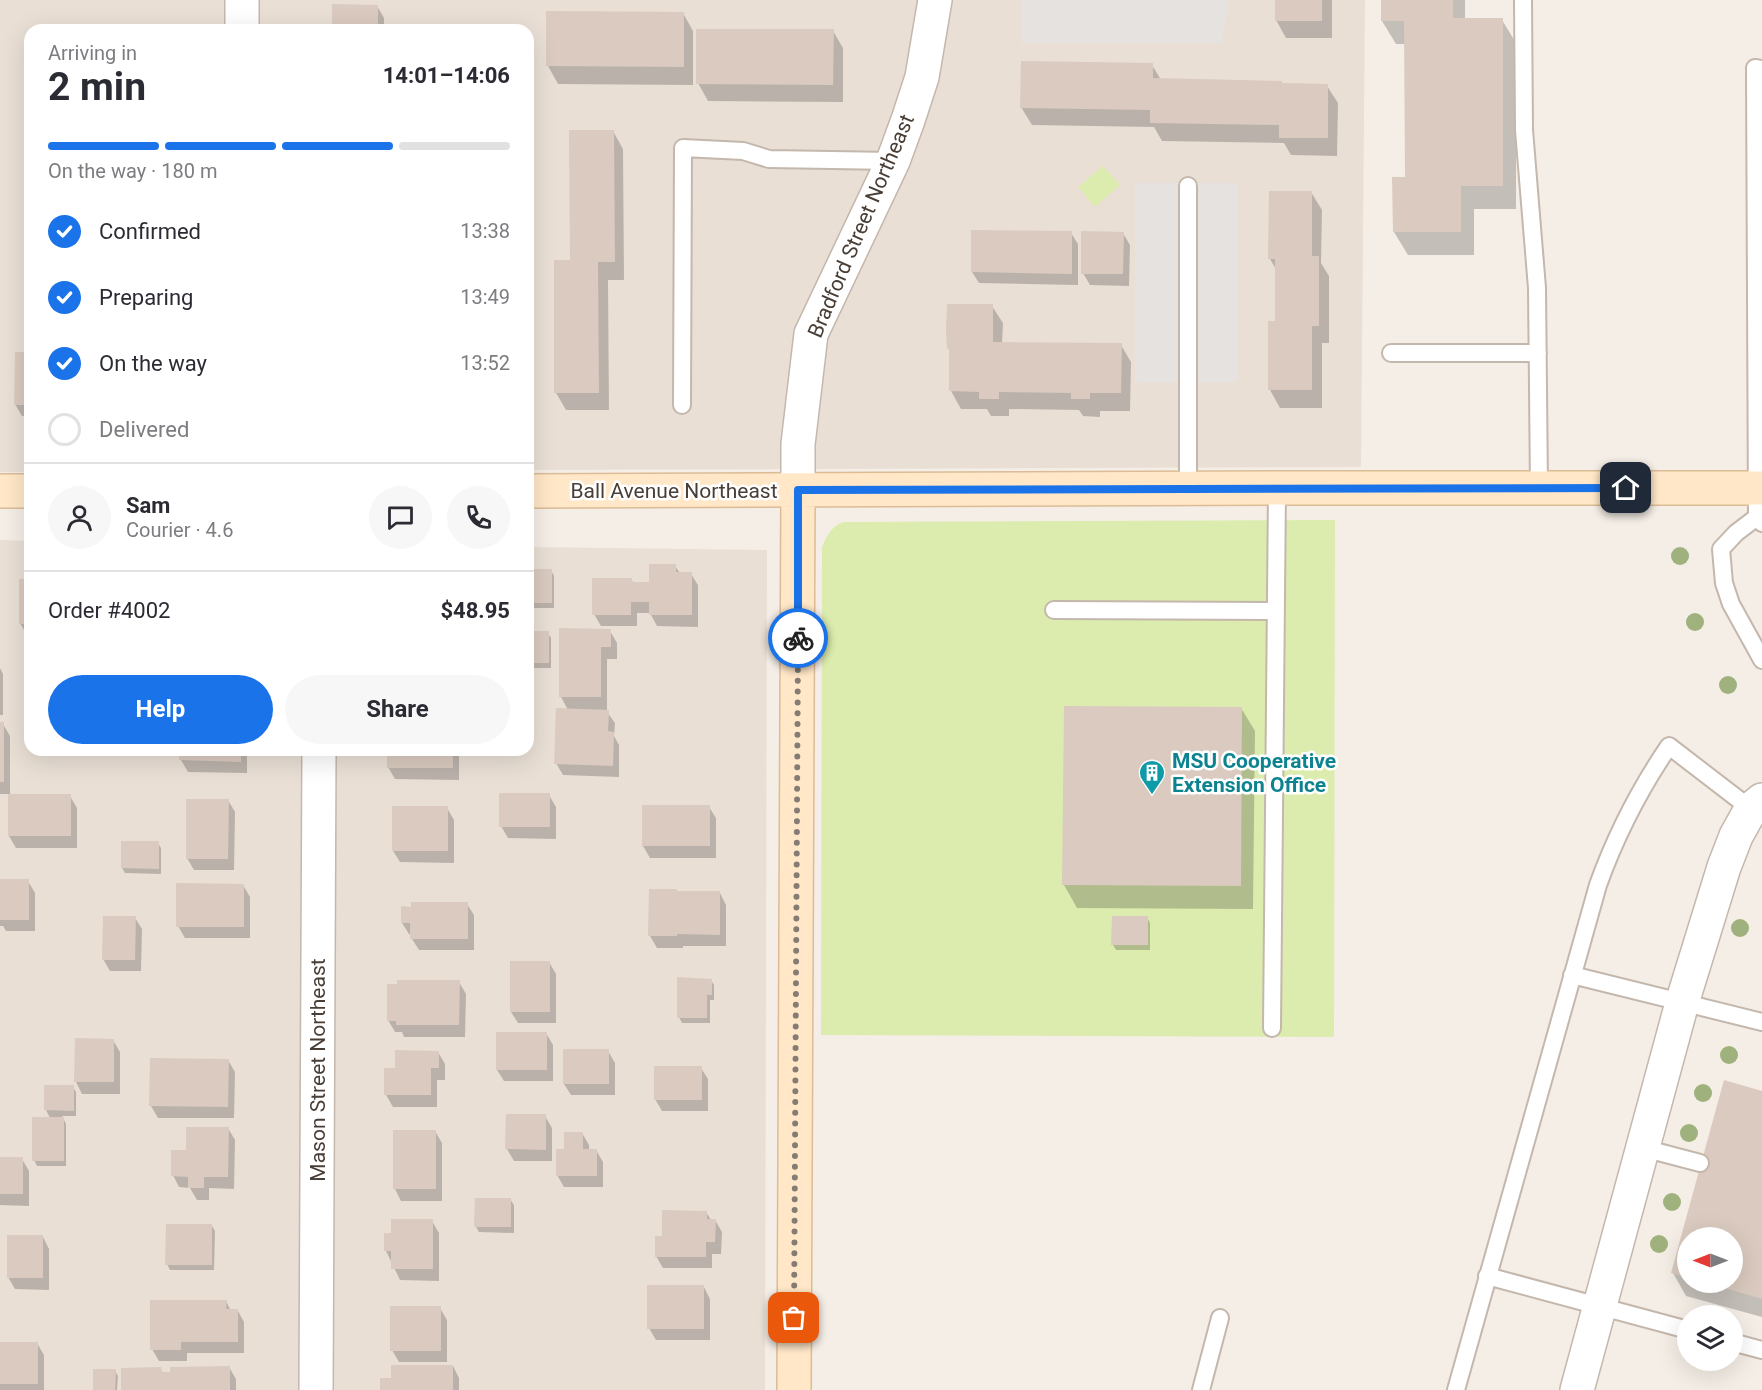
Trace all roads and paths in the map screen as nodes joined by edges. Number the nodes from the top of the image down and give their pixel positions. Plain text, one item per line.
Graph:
1 (242, 0) edge
2 (934, 0) edge
3 (1523, 0) edge
4 (242, 24) edge
5 (1762, 69) edge
6 (893, 161) junction
7 (1188, 186) dead end
8 (1391, 353) dead end
9 (1538, 353) junction
10 (682, 405) dead end
11 (1188, 488) junction
12 (1277, 488) junction
13 (1539, 488) junction
14 (0, 490) edge
15 (24, 490) edge
16 (534, 490) edge
17 (798, 490) junction
18 (1759, 504) edge
19 (1054, 610) dead end
20 (1276, 611) junction
21 (1762, 660) edge
22 (320, 756) edge
23 (1757, 805) edge
24 (1572, 975) junction
25 (1682, 1003) junction
26 (1762, 1022) edge
27 (1272, 1028) dead end
28 (1643, 1148) junction
29 (1700, 1163) dead end
30 (1487, 1276) junction
31 (1600, 1306) junction
32 (1220, 1318) dead end
33 (1677, 1327) edge
34 (1743, 1345) edge
35 (1762, 1350) edge
36 (316, 1390) edge
37 (794, 1390) edge
38 (1201, 1390) edge
39 (1456, 1390) edge
40 (1577, 1390) edge

1 - 4 street
2 - 6 street, Bradford Street Northeast
3 - 9 lane
5 - 18 lane
6 - 10 lane
6 - 17 street, Bradford Street Northeast
7 - 11 lane
8 - 9 lane
9 - 13 lane
11 - 12 street, Ball Avenue Northeast
11 - 17 street, Ball Avenue Northeast
12 - 13 street, Ball Avenue Northeast
12 - 20 lane
13 - 18 street, Ball Avenue Northeast
14 - 15 street
16 - 17 street, Ball Avenue Northeast
17 - 37 street, Bradford Street Northeast
18 - 21 lane
19 - 20 lane
20 - 27 lane
22 - 36 street, Mason Street Northeast
23 - 24 lane
23 - 25 street
24 - 25 lane
24 - 30 lane
25 - 26 lane
25 - 28 street
28 - 29 lane
28 - 31 street
30 - 31 lane
30 - 39 lane
31 - 33 lane
31 - 40 street
32 - 38 lane
34 - 35 lane

